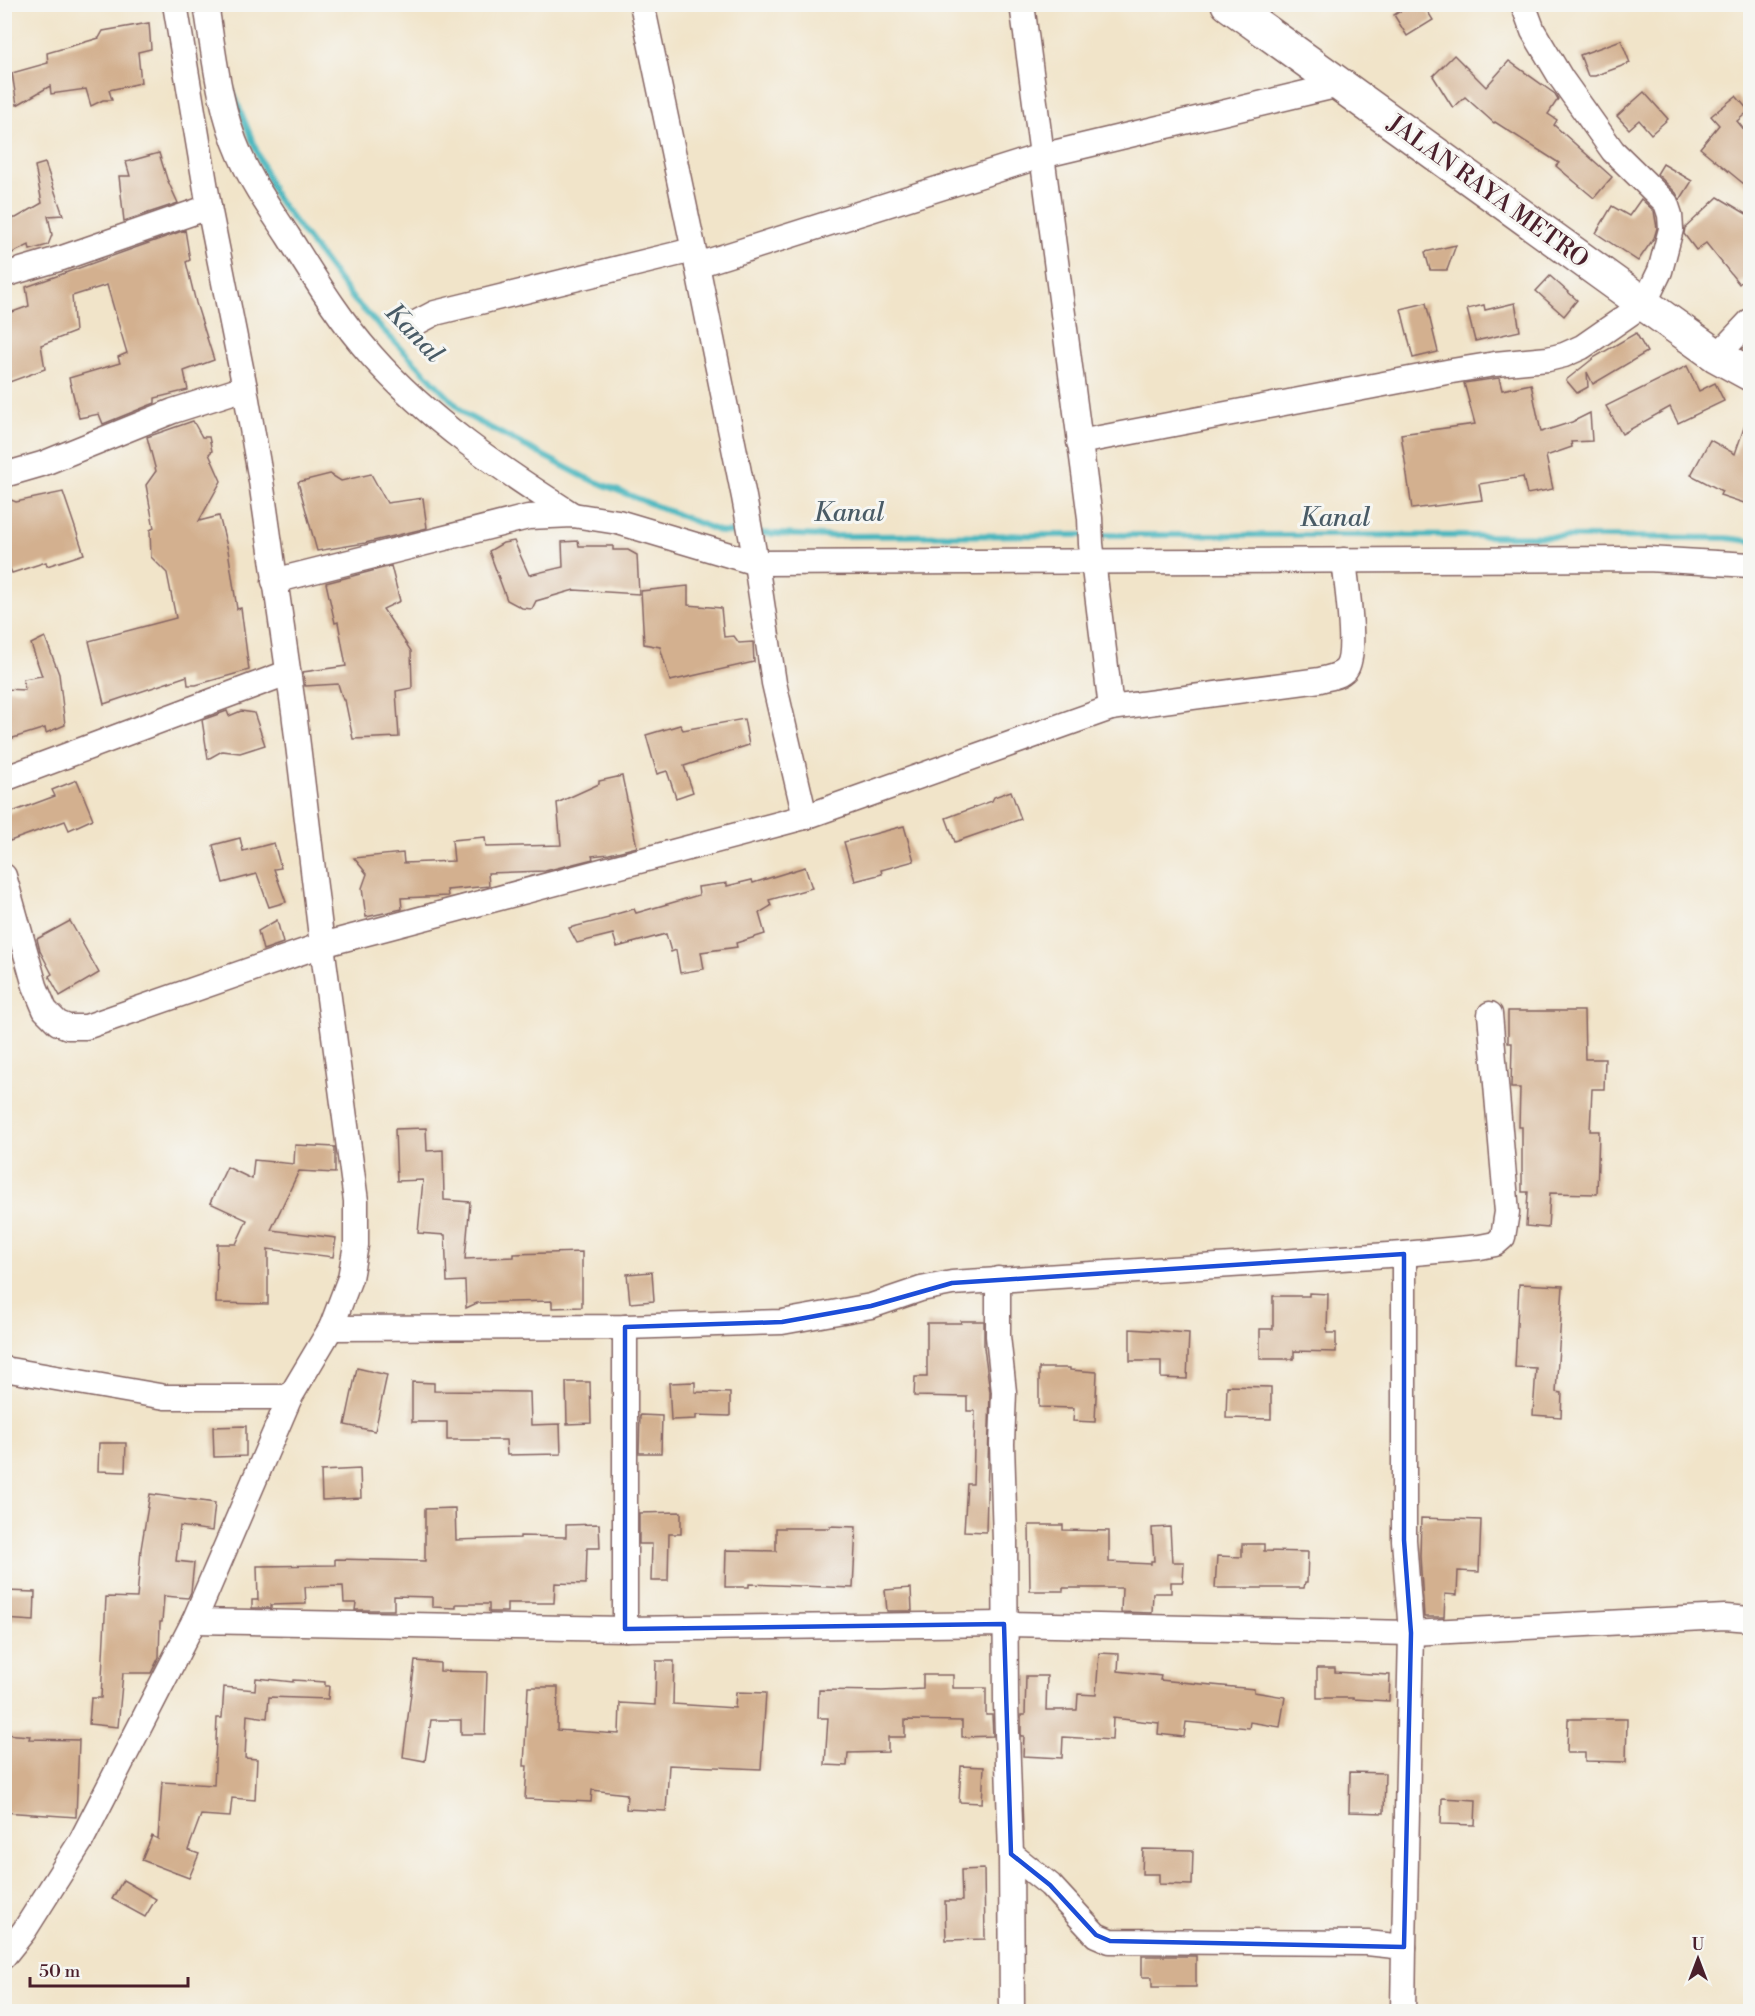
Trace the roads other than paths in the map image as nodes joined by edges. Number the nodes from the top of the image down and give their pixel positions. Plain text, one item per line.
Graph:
1 (175, 4) edge
2 (206, 4) edge
3 (642, 4) edge
4 (1022, 4) edge
5 (1228, 4) edge
6 (1522, 4) edge
7 (1340, 85) junction
8 (1041, 156) junction
9 (209, 207) junction
10 (695, 258) junction
11 (4, 275) edge
12 (1644, 304) junction
13 (1750, 321) edge
14 (410, 326) dead end
15 (1717, 356) junction
16 (1750, 374) edge
17 (245, 388) junction
18 (1079, 442) junction
19 (4, 475) edge
20 (573, 515) junction
21 (1092, 552) junction
22 (754, 553) junction
23 (1344, 560) junction
24 (1750, 565) edge
25 (274, 581) junction
26 (287, 673) junction
27 (1111, 708) junction
28 (4, 779) edge
29 (805, 817) junction
30 (4, 876) edge
31 (322, 945) junction
32 (1491, 1014) dead end
33 (1404, 1254) junction
34 (998, 1279) junction
35 (625, 1327) junction
36 (331, 1328) junction
37 (4, 1369) edge
38 (290, 1397) junction
39 (1750, 1619) edge
40 (194, 1621) junction
41 (1005, 1624) junction
42 (625, 1629) junction
43 (1411, 1633) junction
44 (1011, 1854) junction
45 (1404, 1947) junction
46 (4, 1956) edge
47 (1012, 2012) edge
48 (1403, 2012) edge

1 - 9 street
2 - 20 street
3 - 10 street
4 - 8 street
5 - 7 highway, JALAN RAYA METRO
6 - 12 street
7 - 8 street
7 - 12 highway, JALAN RAYA METRO
8 - 10 street
8 - 18 street
9 - 11 street
9 - 17 street
10 - 14 street
10 - 22 street
12 - 15 highway, JALAN RAYA METRO
12 - 18 street
13 - 15 street
15 - 16 highway, JALAN RAYA METRO
17 - 19 street
17 - 25 street
18 - 21 street
20 - 22 street
20 - 25 street
21 - 22 street
21 - 23 street
21 - 27 street
22 - 29 street
23 - 24 street
23 - 27 street
25 - 26 street
26 - 28 street
26 - 31 street
27 - 29 street
29 - 31 street
30 - 31 street
31 - 36 street
32 - 33 street
33 - 34 street
33 - 43 street
34 - 35 street
34 - 41 street
35 - 36 street
35 - 42 street
36 - 38 street
37 - 38 street
38 - 40 street
39 - 43 street
40 - 42 street
40 - 46 street
41 - 42 street
41 - 43 street
41 - 44 street
43 - 45 street
44 - 45 street
44 - 47 street
45 - 48 street

